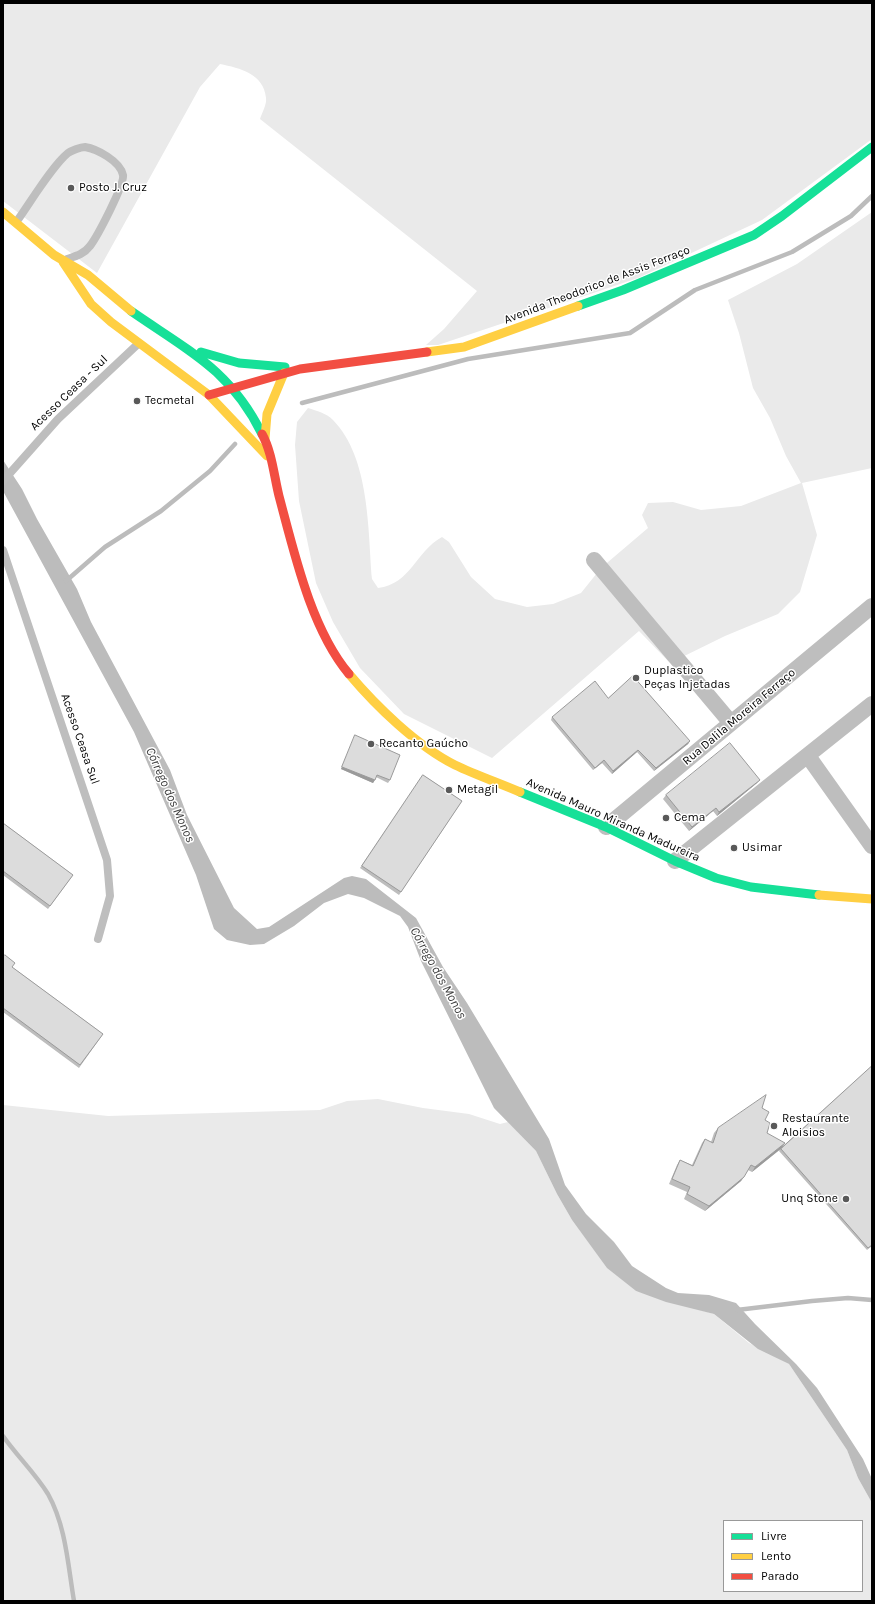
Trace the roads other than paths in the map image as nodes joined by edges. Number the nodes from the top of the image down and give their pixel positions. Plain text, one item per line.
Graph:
1 (872, 147) edge
2 (3, 212) edge
3 (16, 222) junction
4 (62, 261) junction
5 (157, 327) junction
6 (138, 343) junction
7 (187, 347) junction
8 (300, 369) junction
9 (284, 373) junction
10 (232, 387) junction
11 (209, 395) junction
12 (265, 439) junction
13 (270, 458) junction
14 (3, 481) edge
15 (3, 550) edge
16 (594, 560) dead end
17 (872, 606) edge
18 (872, 704) edge
19 (731, 723) junction
20 (808, 756) junction
21 (606, 827) junction
22 (872, 846) edge
23 (675, 861) junction
24 (872, 898) edge
25 (98, 939) dead end

1 - 8 main road, Avenida Theodorico de Assis Ferraço
2 - 3 main road, Avenida Mauro Miranda Madureira
3 - 4 main road, Avenida Mauro Miranda Madureira
3 - 4 lane
4 - 5 main road, Avenida Mauro Miranda Madureira
4 - 6 main road, Avenida Mauro Miranda Madureira
5 - 6 lane, Acesso Ceasa - Sul
5 - 7 main road, Avenida Mauro Miranda Madureira
6 - 11 main road, Avenida Mauro Miranda Madureira
6 - 14 lane, Acesso Ceasa - Sul
7 - 8 main road, Avenida Theodorico de Assis Ferraço
7 - 10 main road, Avenida Mauro Miranda Madureira
8 - 9 main road, Avenida Theodorico de Assis Ferraço
9 - 10 main road, Avenida Theodorico de Assis Ferraço
9 - 12 main road
10 - 11 main road, Avenida Theodorico de Assis Ferraço
10 - 12 main road, Avenida Mauro Miranda Madureira
11 - 13 main road, Avenida Mauro Miranda Madureira
12 - 13 main road, Avenida Mauro Miranda Madureira
13 - 21 main road, Avenida Mauro Miranda Madureira
15 - 25 lane, Acesso Ceasa Sul
16 - 19 street
17 - 19 street, Rua Dalila Moreira Ferraço
18 - 20 street
19 - 21 street, Rua Dalila Moreira Ferraço
20 - 22 street
20 - 23 street
21 - 23 main road, Avenida Mauro Miranda Madureira
23 - 24 main road, Avenida Mauro Miranda Madureira

